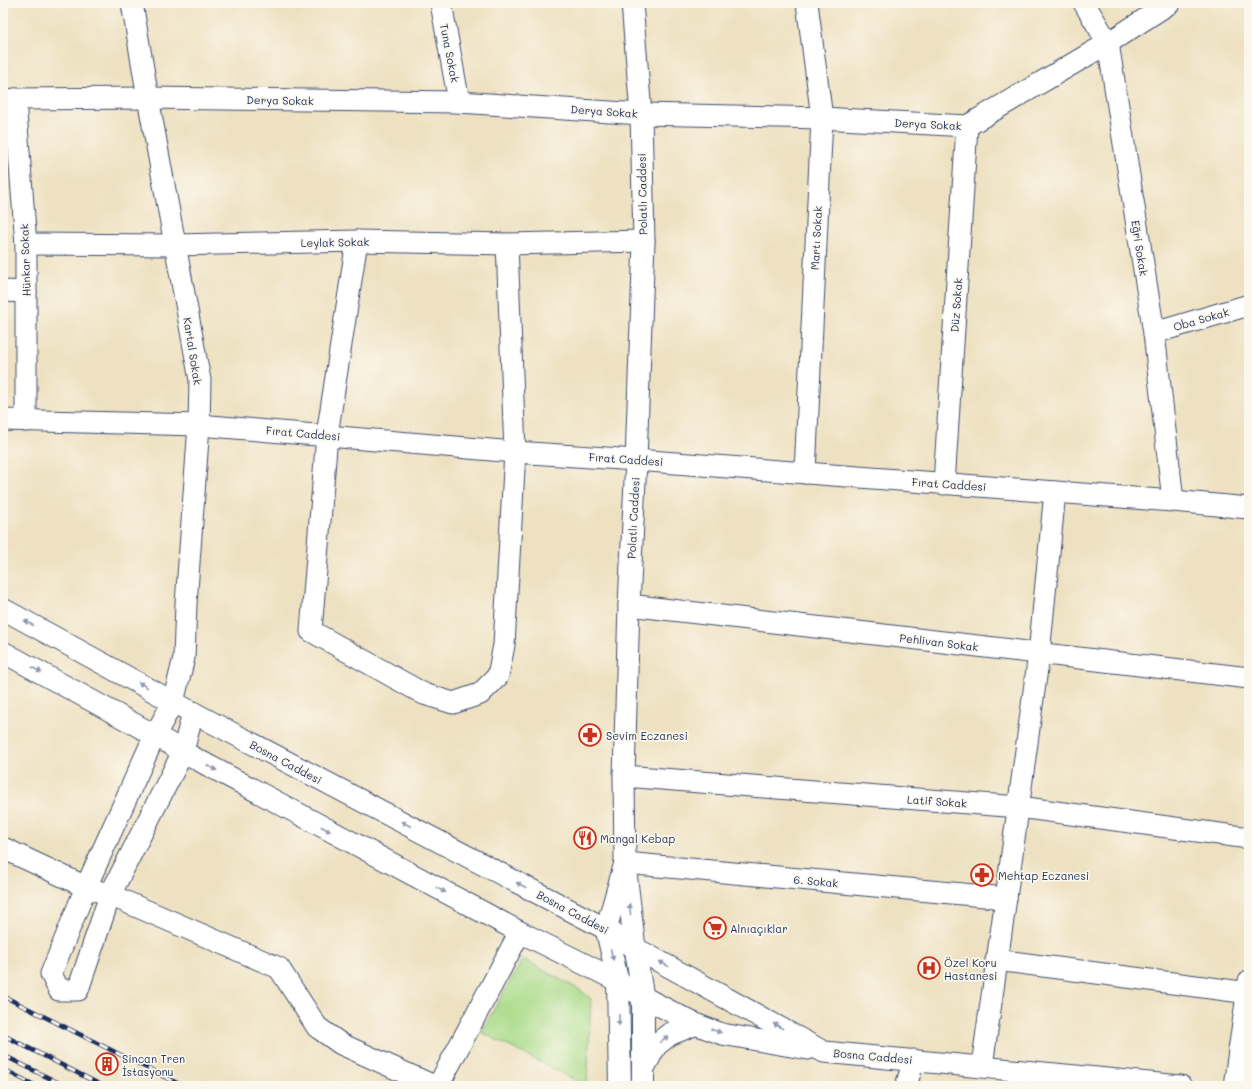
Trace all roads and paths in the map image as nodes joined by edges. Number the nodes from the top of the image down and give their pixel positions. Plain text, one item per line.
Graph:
1 (132, 3) edge
2 (441, 3) edge
3 (632, 3) edge
4 (807, 3) edge
5 (1084, 3) edge
6 (1170, 3) edge
7 (1108, 43) junction
8 (148, 98) junction
9 (9, 100) edge
10 (459, 102) junction
11 (641, 114) junction
12 (822, 118) junction
13 (967, 126) junction
14 (357, 241) junction
15 (644, 241) junction
16 (26, 244) junction
17 (507, 244) junction
18 (175, 245) junction
19 (3, 291) edge
20 (26, 292) junction
21 (1249, 305) edge
22 (1154, 333) junction
23 (3, 420) edge
24 (26, 421) junction
25 (199, 425) junction
26 (327, 435) junction
27 (515, 452) junction
28 (636, 460) junction
29 (805, 473) junction
30 (944, 484) junction
31 (1055, 492) junction
32 (1173, 501) junction
33 (1249, 508) edge
34 (629, 605) junction
35 (3, 608) edge
36 (3, 652) edge
37 (1039, 654) junction
38 (1249, 678) edge
39 (173, 702) junction
40 (192, 712) junction
41 (155, 735) junction
42 (183, 752) junction
43 (624, 776) junction
44 (1019, 807) junction
45 (1249, 838) edge
46 (3, 848) edge
47 (625, 863) junction
48 (86, 887) junction
49 (110, 895) junction
50 (1006, 898) junction
51 (606, 929) junction
52 (520, 932) junction
53 (634, 948) junction
54 (996, 960) junction
55 (618, 981) junction
56 (1248, 989) edge
57 (643, 997) junction
58 (695, 1024) junction
59 (824, 1052) junction
60 (914, 1060) junction
61 (982, 1066) junction
62 (644, 1077) edge
63 (434, 1086) edge
64 (438, 1086) edge
65 (620, 1086) edge
66 (906, 1086) edge
67 (1181, 1086) edge
68 (1234, 1086) edge

1 - 8 street, Kartal Sokak
2 - 10 street, Tuna Sokak
3 - 11 street, Polatlı Caddesi
4 - 12 street, Martı Sokak
5 - 7 street, Eğri Sokak
6 - 7 street, Derya Sokak
7 - 13 street, Derya Sokak
7 - 22 street, Eğri Sokak
8 - 9 street, Derya Sokak
8 - 10 street, Derya Sokak
8 - 18 street, Kartal Sokak
9 - 16 street, Hünkar Sokak
10 - 11 street, Derya Sokak
11 - 12 street, Derya Sokak
11 - 15 street, Polatlı Caddesi
12 - 13 street, Derya Sokak
12 - 29 street, Martı Sokak
13 - 30 street, Düz Sokak
14 - 17 street, Leylak Sokak
14 - 18 street, Leylak Sokak
14 - 26 street
15 - 17 street, Leylak Sokak
15 - 28 street, Polatlı Caddesi
16 - 18 street, Leylak Sokak
16 - 20 street, Hünkar Sokak
17 - 27 street
18 - 25 street, Kartal Sokak
19 - 20 street
20 - 24 street, Hünkar Sokak
21 - 22 street, Oba Sokak
22 - 32 street, Eğri Sokak
23 - 24 street, Fırat Caddesi
24 - 25 street, Fırat Caddesi
25 - 26 street, Fırat Caddesi
25 - 39 street, Kartal Sokak
26 - 27 street, Fırat Caddesi
26 - 27 street
27 - 28 street, Fırat Caddesi
28 - 29 street, Fırat Caddesi
28 - 34 street, Polatlı Caddesi
29 - 30 street, Fırat Caddesi
30 - 31 street, Fırat Caddesi
31 - 32 street, Fırat Caddesi
31 - 37 street
32 - 33 street, Fırat Caddesi
34 - 37 street, Pehlivan Sokak
34 - 43 street, Polatlı Caddesi
39 -> 35 street, Bosna Caddesi
36 -> 41 street
37 - 38 street, Pehlivan Sokak
37 - 44 street
39 - 40 street, Bosna Caddesi
39 - 41 street, Kartal Sokak
40 - 42 street
51 -> 40 street, Bosna Caddesi
41 - 42 street
41 - 48 street, Kartal Sokak
42 - 49 street
42 -> 52 street
43 - 44 street, Latif Sokak
43 - 47 street, Polatlı Caddesi
44 - 45 street, Latif Sokak
44 - 50 street
46 - 48 street
47 - 50 street, 6. Sokak
47 - 51 street, Polatlı Caddesi
53 -> 47 street
48 - 49 street
48 - 49 street, Kartal Sokak
49 - 63 street
50 - 54 street
51 - 53 street, Bosna Caddesi
51 -> 55 street, Polatlı Caddesi
52 - 55 street
52 - 64 street
53 - 57 street
59 -> 53 street, Bosna Caddesi
54 - 56 street
54 - 61 street
55 - 57 street
55 -> 65 main road
56 - 68 street
57 - 58 street
57 - 62 main road
58 -> 59 street
62 -> 58 main road
59 - 60 street, Bosna Caddesi
60 - 61 street, Bosna Caddesi
60 - 66 street
61 - 67 street, Bosna Caddesi

